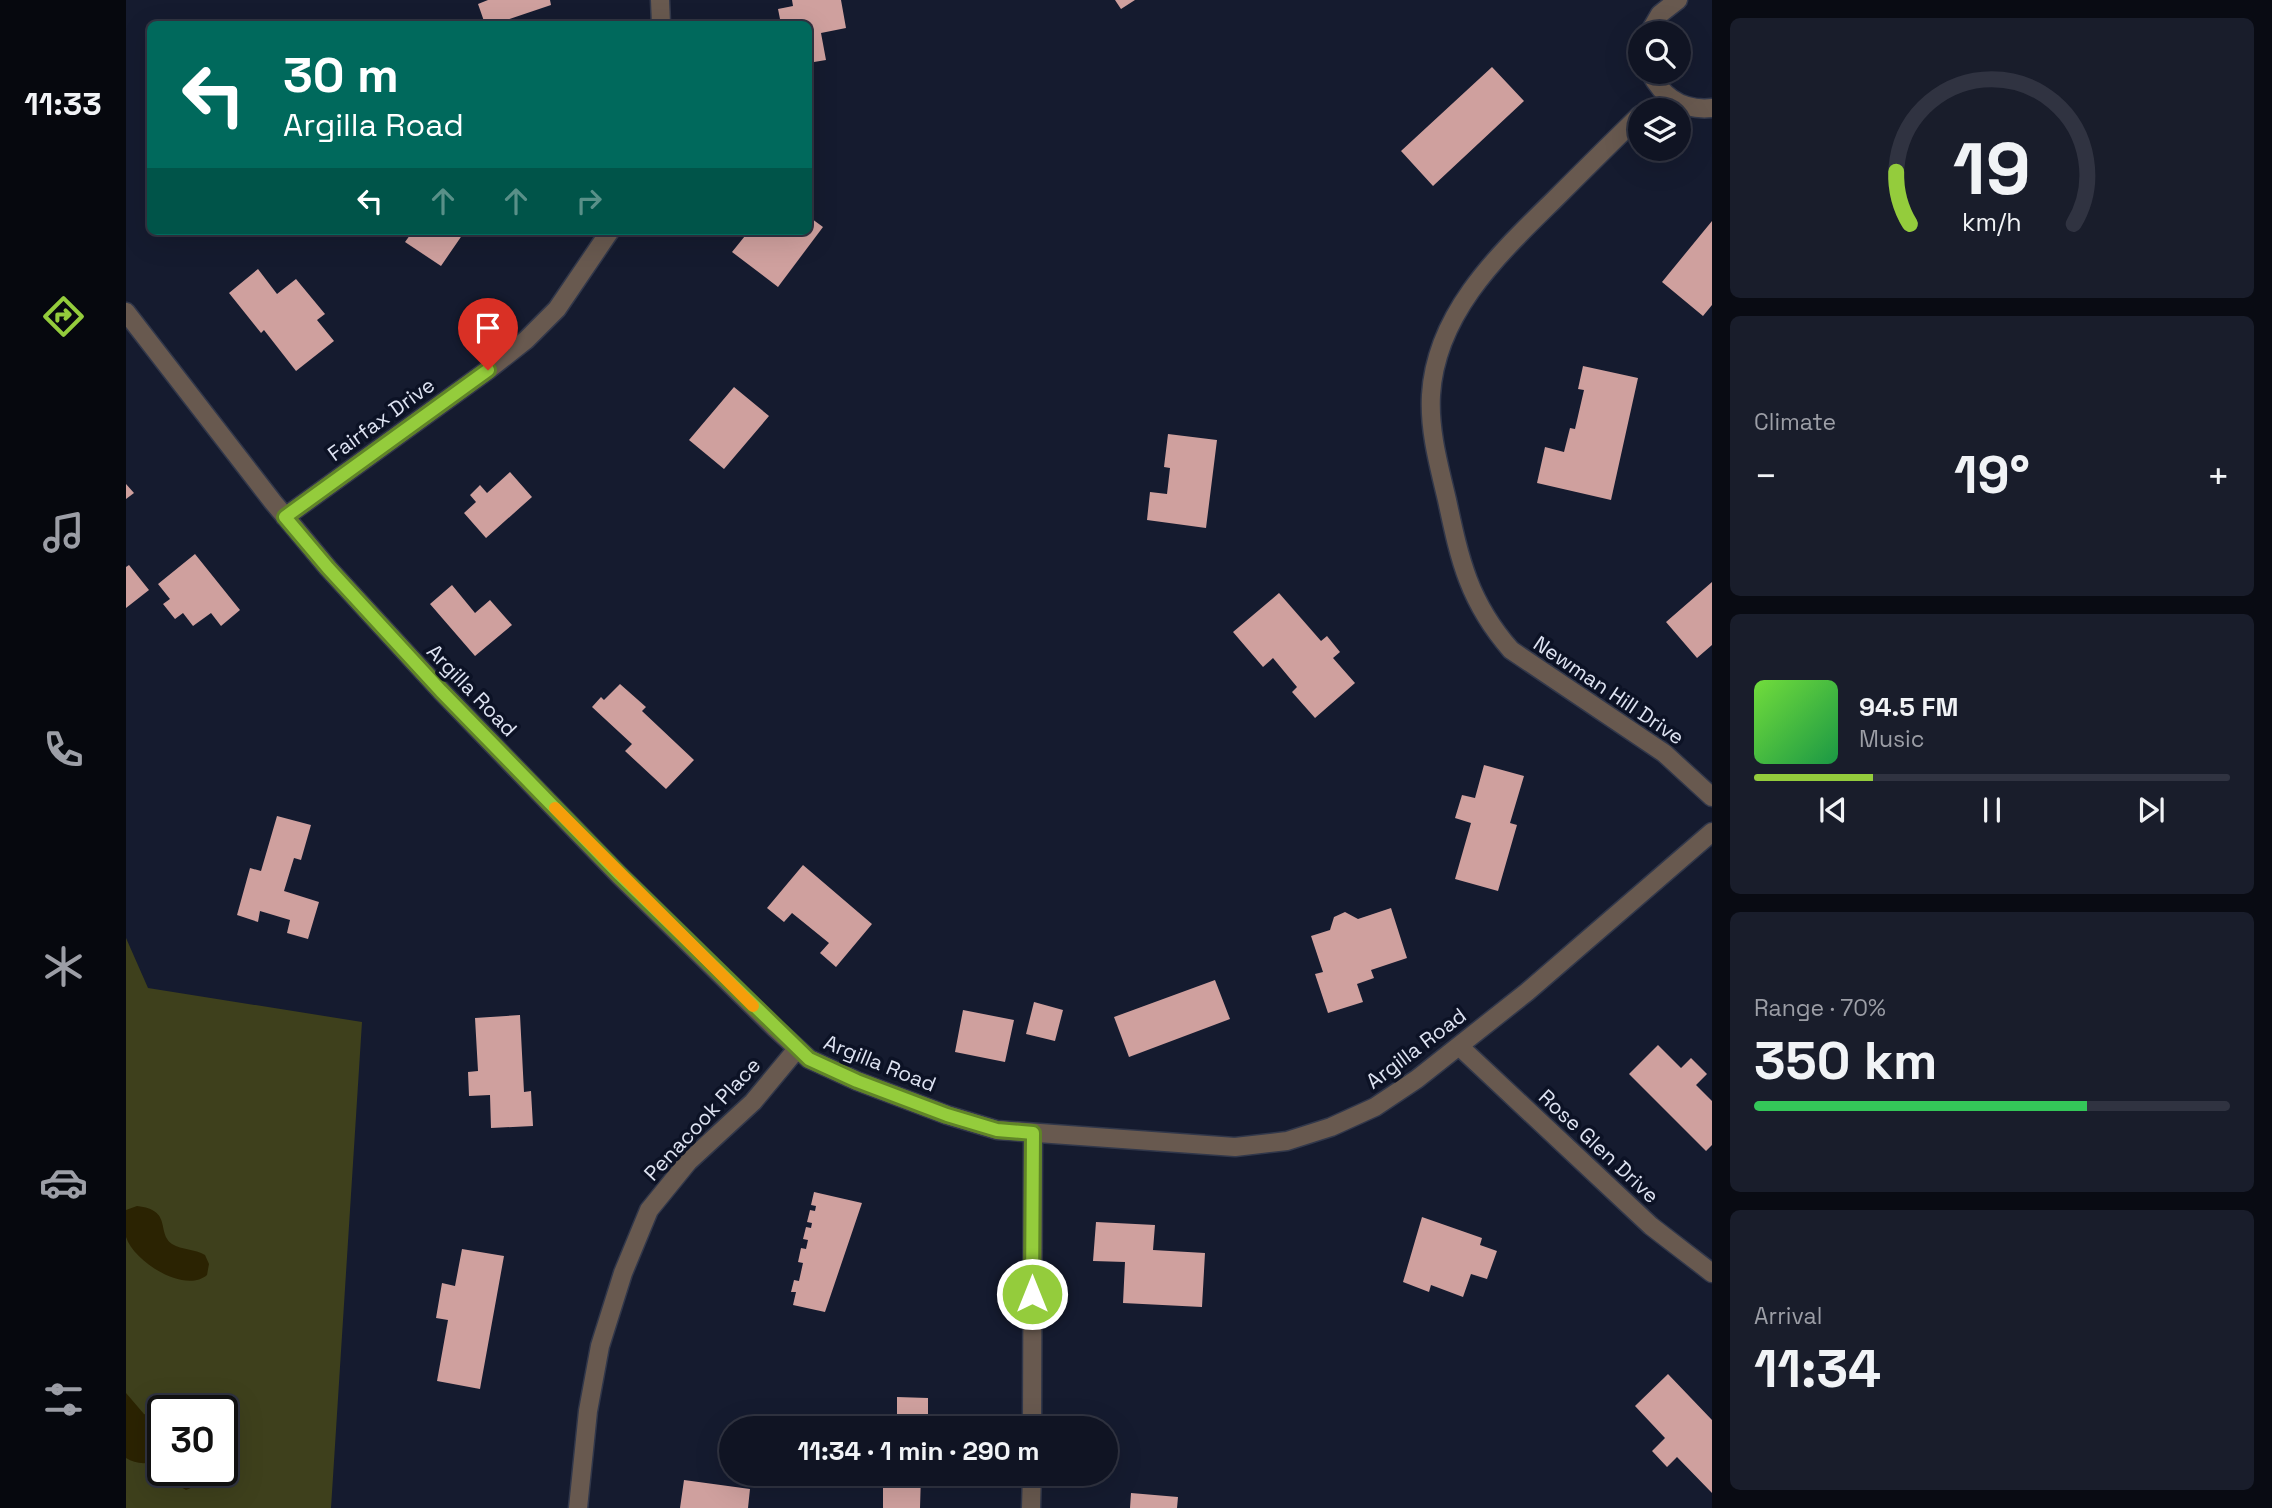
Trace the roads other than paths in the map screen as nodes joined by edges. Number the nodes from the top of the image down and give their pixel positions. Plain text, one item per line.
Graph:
1 (660, 0) edge
2 (1678, 0) edge
3 (662, 21) edge
4 (1656, 21) edge
5 (1657, 84) edge
6 (1662, 92) junction
7 (1656, 98) edge
8 (1712, 108) edge
9 (1628, 127) edge
10 (607, 235) edge
11 (126, 312) edge
12 (285, 517) junction
13 (1712, 797) edge
14 (1712, 832) edge
15 (1459, 1046) junction
16 (797, 1049) junction
17 (1033, 1133) junction
18 (1712, 1273) edge
19 (1032, 1416) edge
20 (1032, 1486) edge
21 (578, 1508) edge
22 (1031, 1508) edge

1 - 3 street
2 - 4 street
5 - 6 street
6 - 7 street
6 - 8 street
9 - 13 street, Newman Hill Drive
10 - 12 street, Fairfax Drive
11 - 12 street, Argilla Road
12 - 16 street, Argilla Road
14 - 15 street, Argilla Road
15 - 17 street, Argilla Road
15 - 18 street, Rose Glen Drive
16 - 17 street, Argilla Road
16 - 21 street, Penacook Place
17 - 19 street
20 - 22 street

